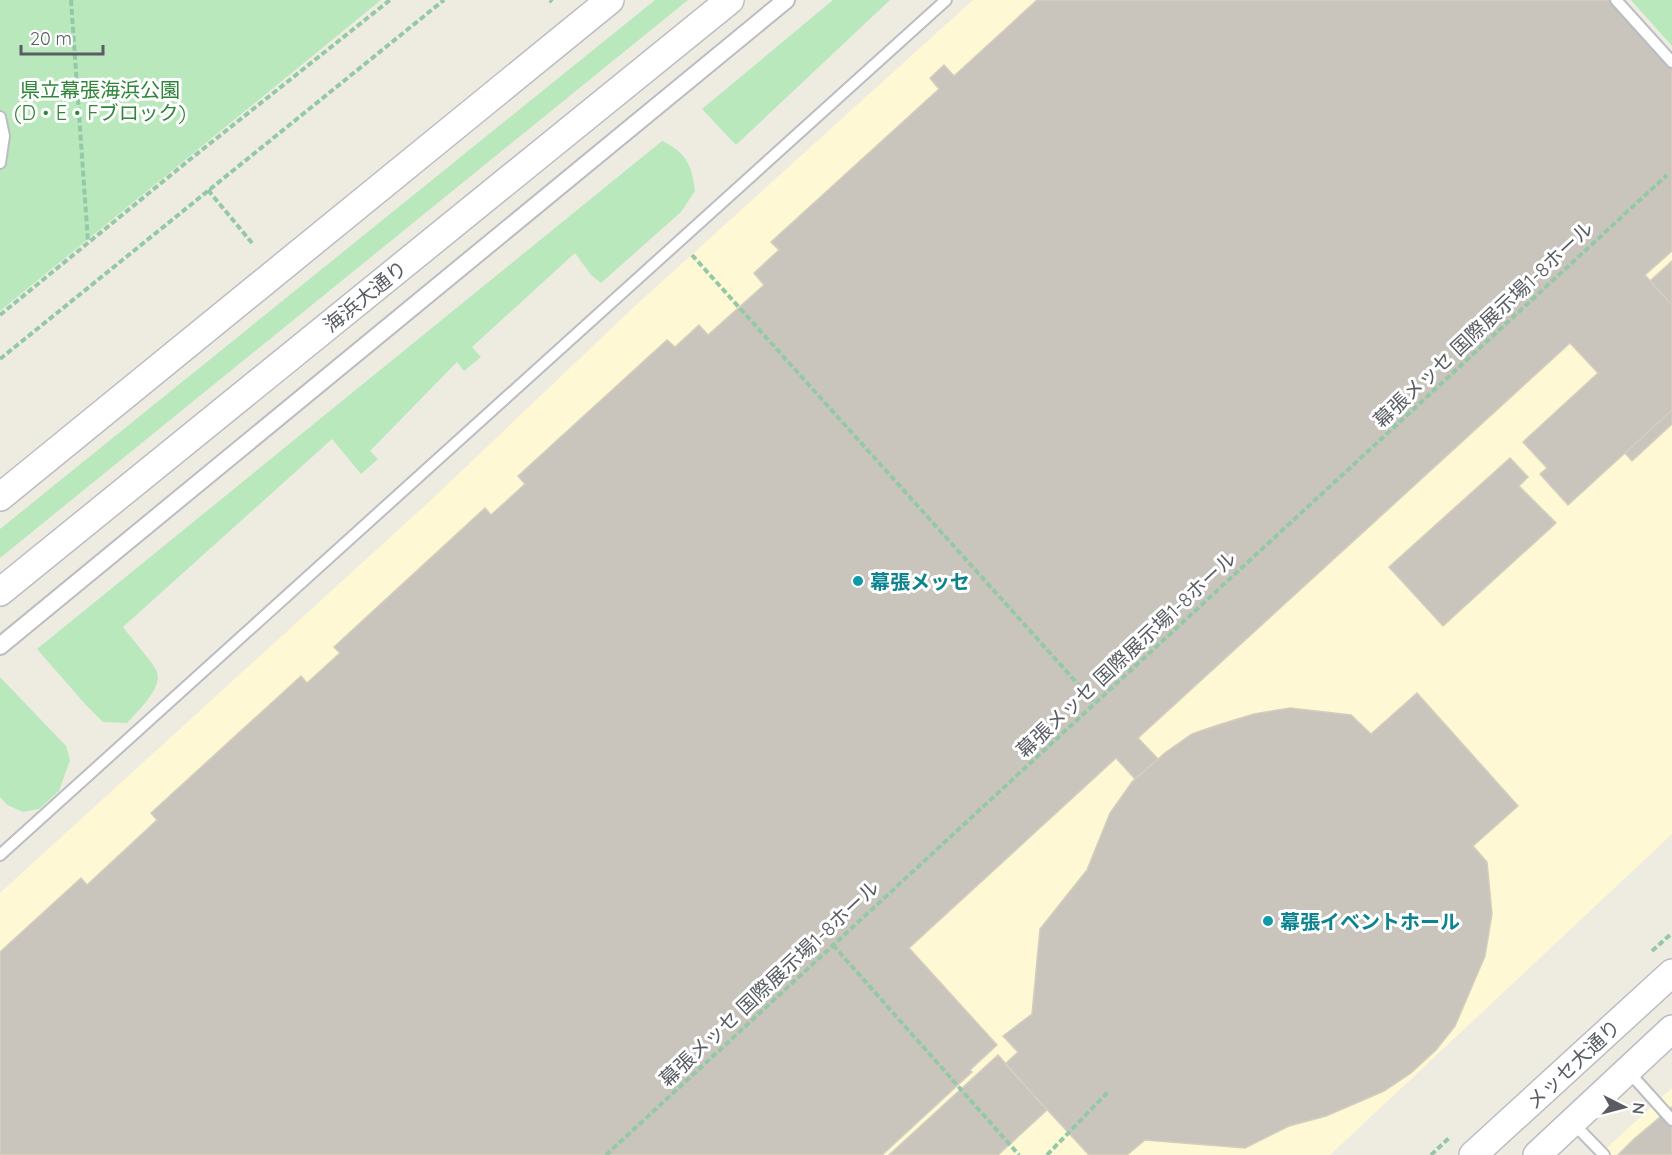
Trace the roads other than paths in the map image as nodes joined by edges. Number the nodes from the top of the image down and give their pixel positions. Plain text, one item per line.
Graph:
1 (610, 0) edge
2 (730, 0) edge
3 (786, 0) edge
4 (946, 0) edge
5 (1616, 0) edge
6 (1672, 62) edge
7 (0, 117) edge
8 (0, 163) edge
9 (0, 497) edge
10 (0, 591) edge
11 (0, 646) edge
12 (0, 855) edge
13 (1672, 973) edge
14 (1672, 1029) edge
15 (1628, 1071) junction
16 (1672, 1120) edge
17 (1573, 1123) junction
18 (1473, 1155) edge
19 (1538, 1155) edge
20 (1604, 1155) edge

1 - 9 street
2 - 10 street, 海浜大通り
3 - 11 street
4 - 12 lane
5 - 6 lane
7 - 8 lane
13 - 18 street, メッセ大通り
14 - 15 street
15 - 16 lane
15 - 17 street
17 - 19 street
17 - 20 lane

